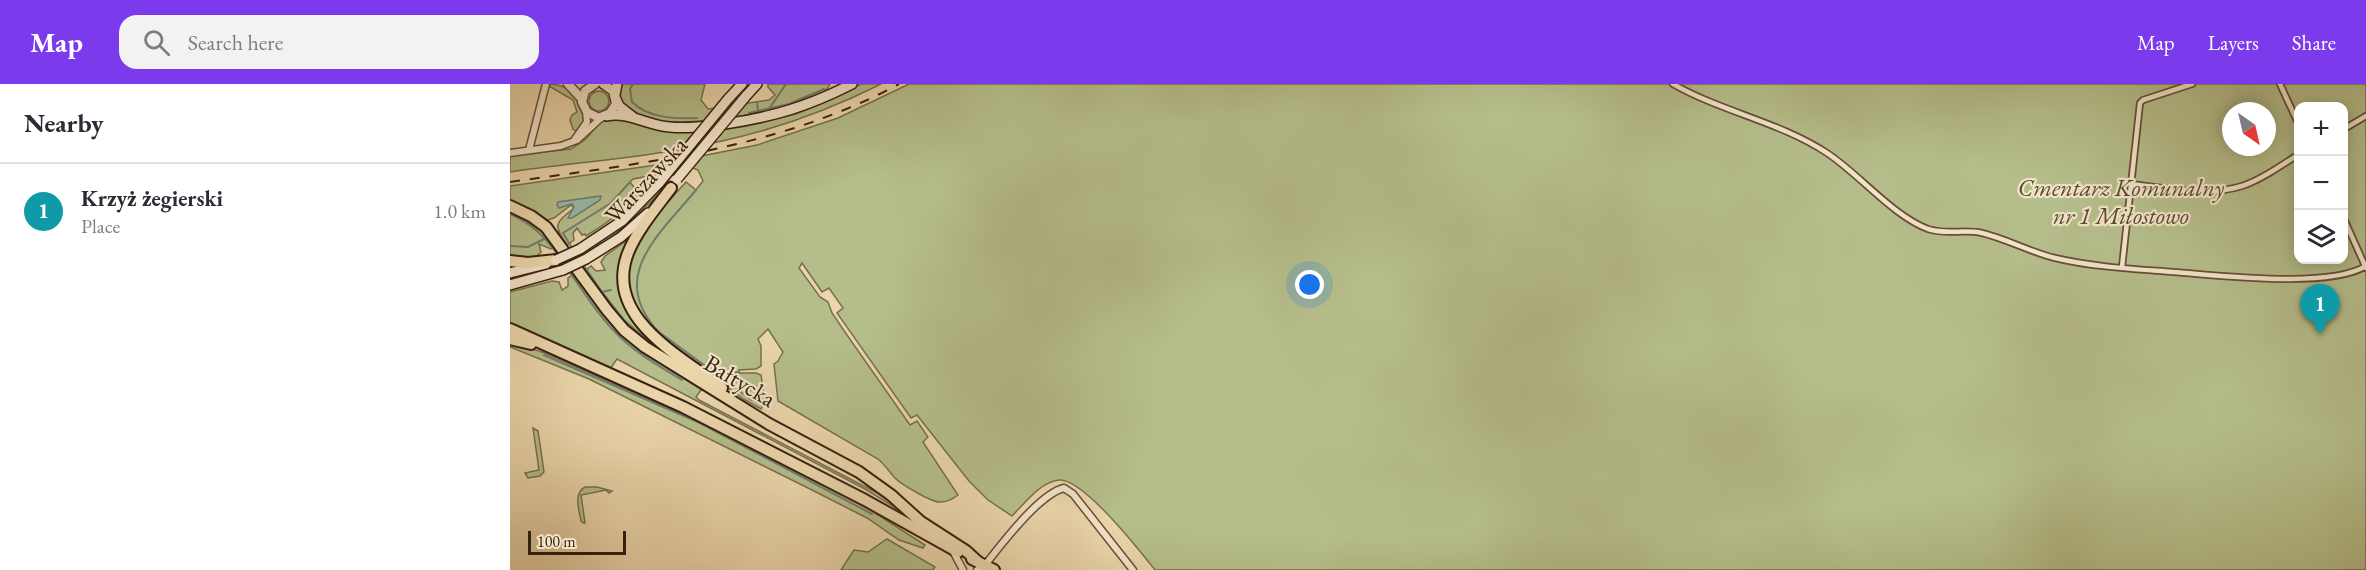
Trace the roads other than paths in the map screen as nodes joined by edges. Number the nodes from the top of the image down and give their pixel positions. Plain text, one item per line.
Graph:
1 (546, 84) edge
2 (568, 84) edge
3 (578, 84) edge
4 (604, 84) edge
5 (618, 84) edge
6 (737, 84) edge
7 (742, 84) edge
8 (757, 84) edge
9 (852, 84) edge
10 (1674, 84) edge
11 (2192, 84) edge
12 (2280, 84) edge
13 (592, 85) edge
14 (615, 97) junction
15 (582, 99) junction
16 (728, 99) junction
17 (585, 111) junction
18 (2294, 114) edge
19 (2366, 116) edge
20 (605, 117) junction
21 (635, 119) junction
22 (2348, 126) edge
23 (573, 141) junction
24 (529, 150) junction
25 (510, 153) edge
26 (2296, 156) edge
27 (674, 184) junction
28 (2131, 184) junction
29 (510, 206) edge
30 (2348, 229) edge
31 (556, 260) junction
32 (510, 261) edge
33 (2122, 267) junction
34 (2366, 267) edge
35 (510, 273) edge
36 (510, 285) edge
37 (510, 329) edge
38 (510, 339) edge
39 (563, 353) junction
40 (753, 414) junction
41 (953, 550) junction
42 (983, 567) edge
43 (963, 570) edge
44 (1133, 570) edge

1 - 24 street
2 - 15 street
3 - 13 street
4 - 14 street
5 - 14 main road
6 - 16 main road
7 - 16 main road, Warszawska
8 - 27 main road, Warszawska, bridge
9 - 21 main road
10 - 33 street
11 - 28 street
12 - 18 street
13 - 15 street
14 - 20 street
14 - 21 main road
15 - 17 street
16 - 31 main road, Warszawska, bridge
17 - 20 street
17 - 23 street
19 - 22 street
20 - 21 main road
20 - 23 street
23 - 24 street
24 - 25 street
26 - 28 street
27 - 36 main road, Warszawska, bridge
27 - 40 main road
28 - 33 street
29 - 40 main road, Bałtycka
30 - 34 street
31 - 32 main road
31 - 35 main road, Warszawska
33 - 34 street
37 - 39 main road, Bałtycka
38 - 39 main road
39 - 41 main road, Bałtycka
40 - 42 main road, Bałtycka
41 - 42 main road, Bałtycka
41 - 43 street
42 - 44 street

